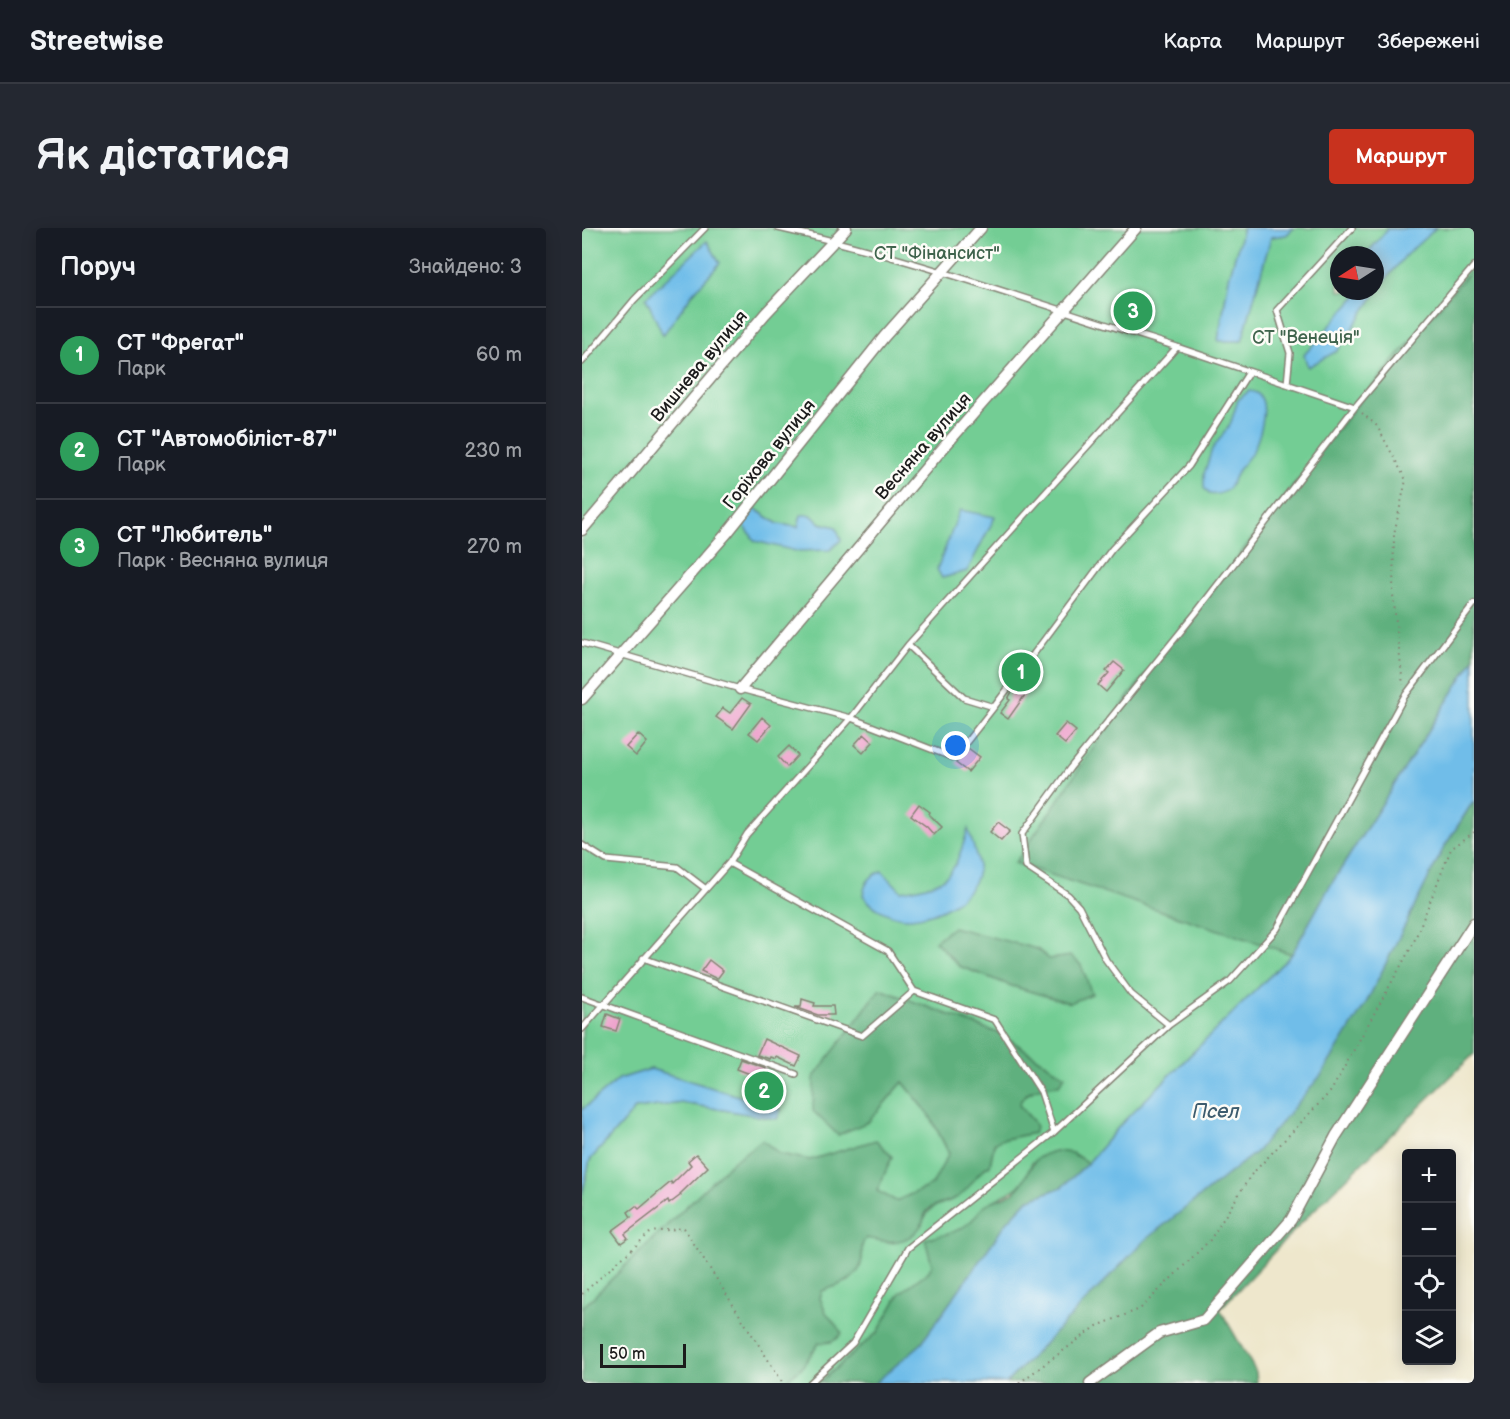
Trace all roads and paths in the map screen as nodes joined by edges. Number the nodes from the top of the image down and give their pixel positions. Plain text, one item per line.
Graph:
1 (705, 228) edge
2 (778, 228) edge
3 (846, 228) edge
4 (981, 228) edge
5 (1136, 228) edge
6 (1352, 228) edge
7 (835, 241) junction
8 (1474, 266) edge
9 (941, 271) junction
10 (1062, 311) junction
11 (1177, 347) junction
12 (582, 362) edge
13 (1249, 372) junction
14 (1287, 384) junction
15 (1355, 406) junction
16 (582, 530) edge
17 (1474, 604) edge
18 (582, 643) edge
19 (908, 645) junction
20 (623, 654) junction
21 (740, 689) junction
22 (1404, 697) junction
23 (582, 699) edge
24 (994, 707) junction
25 (851, 718) junction
26 (1474, 832) edge
27 (582, 844) edge
28 (729, 863) junction
29 (706, 889) junction
30 (1474, 923) edge
31 (643, 958) junction
32 (914, 991) junction
33 (582, 997) edge
34 (602, 1004) junction
35 (1169, 1025) junction
36 (582, 1029) edge
37 (796, 1074) dead end
38 (1054, 1132) junction
39 (582, 1294) edge
40 (783, 1383) edge
41 (810, 1383) edge
42 (1019, 1383) edge
43 (1090, 1383) edge

1 - 12 lane
2 - 7 lane
3 - 7 street, Вишнева вулиця
4 - 9 street, Горіхова вулиця
5 - 10 street, Весняна вулиця
6 - 14 lane
7 - 9 lane
7 - 16 street, Вишнева вулиця
8 - 15 lane
9 - 10 lane
9 - 20 street, Горіхова вулиця
10 - 11 lane
10 - 21 street, Весняна вулиця
11 - 13 lane
11 - 19 lane
13 - 14 lane
13 - 24 lane
14 - 15 lane
15 - 22 path
15 - 35 lane
17 - 22 lane
18 - 20 lane
19 - 24 lane
19 - 25 lane
20 - 21 lane
20 - 23 street, Горіхова вулиця
21 - 25 lane
22 - 35 lane
24 - 25 lane
25 - 28 lane
26 - 42 path
27 - 29 lane
28 - 29 lane
28 - 32 lane
29 - 31 lane
30 - 43 street
31 - 32 lane
31 - 34 lane
32 - 38 lane
33 - 34 lane
34 - 36 lane
34 - 37 lane
35 - 38 lane
38 - 41 lane
39 - 40 path

